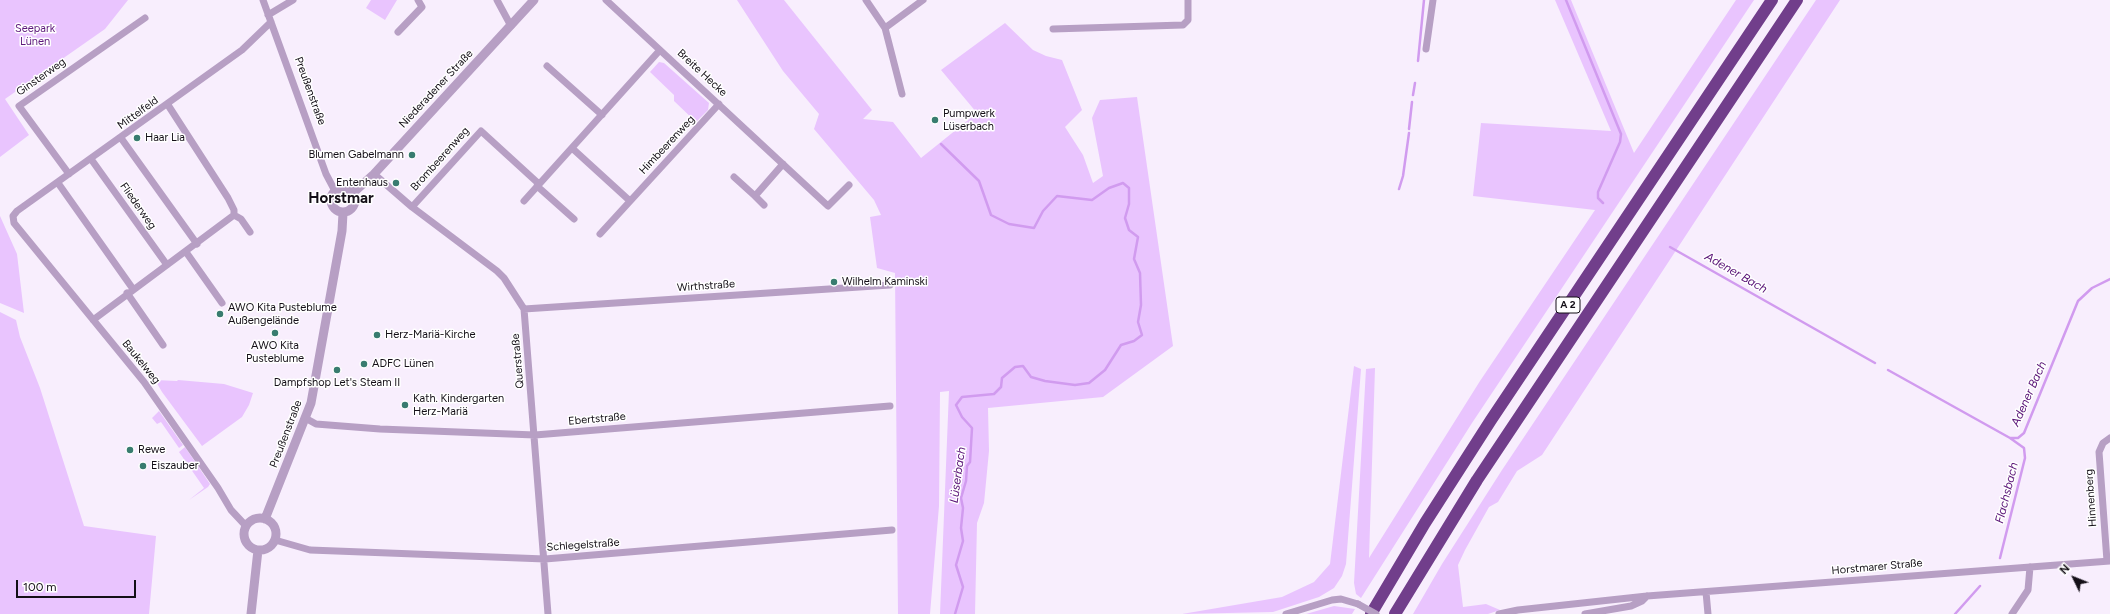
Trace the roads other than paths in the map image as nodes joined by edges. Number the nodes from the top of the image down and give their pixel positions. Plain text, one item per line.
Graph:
1 (263, 0) edge
2 (293, 0) edge
3 (418, 0) edge
4 (497, 0) edge
5 (534, 0) edge
6 (606, 0) edge
7 (866, 0) edge
8 (923, 0) edge
9 (1188, 0) edge
10 (1433, 0) edge
11 (1772, 0) edge
12 (1797, 0) edge
13 (145, 18) dead end
14 (270, 18) junction
15 (511, 26) junction
16 (885, 28) junction
17 (1053, 29) dead end
18 (398, 32) dead end
19 (1426, 49) dead end
20 (660, 50) junction
21 (547, 66) dead end
22 (902, 94) dead end
23 (719, 104) junction
24 (168, 105) junction
25 (602, 115) junction
26 (121, 138) junction
27 (573, 148) junction
28 (91, 159) junction
29 (782, 164) junction
30 (69, 174) junction
31 (374, 174) junction
32 (734, 177) dead end
33 (58, 183) junction
34 (538, 185) junction
35 (849, 185) dead end
36 (335, 191) junction
37 (353, 193) junction
38 (755, 196) junction
39 (524, 201) dead end
40 (630, 201) junction
41 (764, 205) dead end
42 (412, 207) junction
43 (343, 213) junction
44 (234, 215) junction
45 (13, 216) joint
46 (574, 219) dead end
47 (250, 232) dead end
48 (600, 234) dead end
49 (197, 244) junction
50 (186, 252) junction
51 (166, 265) junction
52 (890, 284) dead end
53 (130, 291) junction
54 (222, 303) dead end
55 (524, 309) junction
56 (93, 320) junction
57 (164, 345) dead end
58 (890, 406) dead end
59 (306, 419) junction
60 (535, 435) junction
61 (2110, 438) edge
62 (266, 519) junction
63 (246, 526) junction
64 (892, 530) dead end
65 (275, 540) junction
66 (258, 550) junction
67 (545, 559) junction
68 (2108, 561) edge
69 (2030, 567) junction
70 (1706, 592) junction
71 (1647, 596) junction
72 (251, 614) edge
73 (548, 614) edge
74 (1286, 614) edge
75 (1371, 614) edge
76 (1376, 614) edge
77 (1395, 614) edge
78 (1499, 614) edge
79 (1585, 614) edge
80 (1708, 614) edge
81 (2012, 614) edge

1 - 14 street, Preußenstraße
2 - 14 street, Mittelfeld
3 - 18 street
4 - 15 street
5 - 15 street, Niederadener Straße
6 - 20 street, Breite Hecke
7 - 16 street
8 - 16 street
9 - 17 street
10 - 19 street
11 - 75 highway, A 2
12 - 77 highway, A 2
13 - 30 street, Ginsterweg
14 - 24 street, Mittelfeld
14 - 36 street, Preußenstraße
15 - 31 street, Niederadener Straße
16 - 22 street
20 - 23 street, Breite Hecke
20 - 25 street
21 - 25 street
23 - 29 street, Breite Hecke
23 - 40 street, Himbeerenweg
24 - 26 street, Mittelfeld
24 - 44 street
25 - 27 street
26 - 28 street, Mittelfeld
26 - 49 street
27 - 34 street
27 - 40 street
28 - 30 street, Mittelfeld
28 - 51 street, Fliederweg
29 - 35 street, Breite Hecke
29 - 38 street
30 - 33 street, Mittelfeld
31 - 37 street, Niederadener Straße
31 - 42 street, Querstraße
32 - 38 street
33 - 45 street, Mittelfeld
33 - 53 street
34 - 39 street
34 - 42 street, Brombeerenweg
34 - 46 street, Brombeerenweg
36 - 37 street
36 - 43 street
37 - 43 street
38 - 41 street
40 - 48 street, Himbeerenweg
42 - 55 street, Querstraße
43 - 59 street, Preußenstraße
44 - 47 street
44 - 49 street
45 - 56 street, Baukelweg
49 - 50 street
50 - 51 street
50 - 54 street
51 - 53 street
52 - 55 street, Wirthstraße
53 - 56 street
53 - 57 street
55 - 60 street, Querstraße
56 - 63 street, Baukelweg
58 - 60 street, Ebertstraße
59 - 60 street, Ebertstraße
59 - 62 street, Preußenstraße
60 - 67 street, Querstraße
61 - 68 street, Hinnenberg
62 - 63 street
62 - 65 street
63 - 66 street
64 - 67 street, Schlegelstraße
65 - 66 street
65 - 67 street, Schlegelstraße
66 - 72 street
67 - 73 street, Querstraße
68 - 69 street, Horstmarer Straße
69 - 70 street, Horstmarer Straße
69 - 81 street
70 - 71 street, Horstmarer Straße
70 - 80 street
71 - 78 street, Horstmarer Straße
71 - 79 street, Horstmarer Straße
74 - 76 street, bridge

